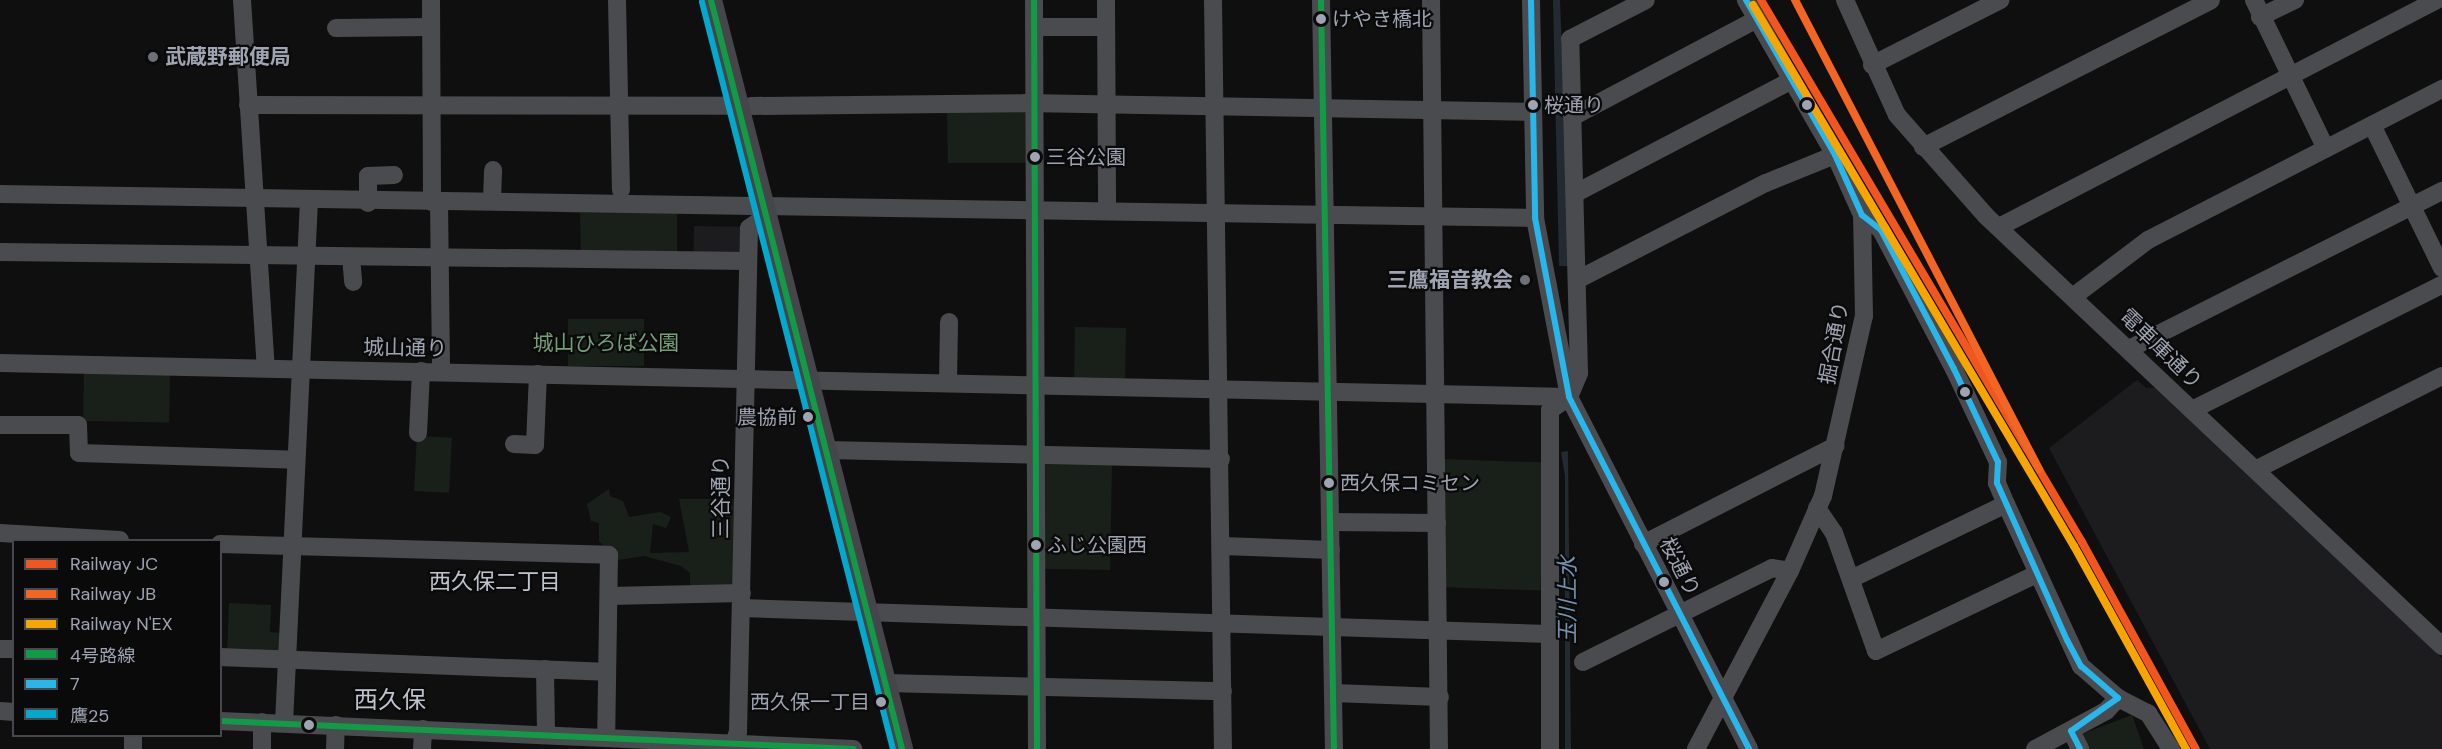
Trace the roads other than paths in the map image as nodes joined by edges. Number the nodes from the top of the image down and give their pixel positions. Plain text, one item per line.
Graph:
1 (242, 0) edge
2 (432, 0) edge
3 (617, 0) edge
4 (711, 0) edge
5 (1034, 0) edge
6 (1106, 0) edge
7 (1213, 0) edge
8 (1321, 0) edge
9 (1431, 0) edge
10 (1531, 0) edge
11 (1646, 0) edge
12 (1746, 0) edge
13 (1845, 0) edge
14 (2000, 0) edge
15 (2211, 0) edge
16 (2253, 0) edge
17 (2295, 0) edge
18 (2436, 0) edge
19 (2260, 17) junction
20 (1758, 19) junction
21 (431, 27) junction
22 (1034, 27) junction
23 (1106, 27) junction
24 (336, 28) dead end
25 (1872, 64) junction
26 (2289, 74) junction
27 (1792, 80) junction
28 (2442, 89) edge
29 (1035, 103) junction
30 (248, 105) junction
31 (431, 105) junction
32 (620, 106) junction
33 (745, 106) junction
34 (1106, 106) junction
35 (1214, 107) junction
36 (1322, 109) junction
37 (1432, 111) junction
38 (1533, 112) junction
39 (1574, 116) junction
40 (2372, 125) junction
41 (1923, 147) junction
42 (2326, 149) junction
43 (1835, 154) junction
44 (493, 170) dead end
45 (394, 175) dead end
46 (621, 190) dead end
47 (2442, 191) edge
48 (1576, 193) junction
49 (0, 194) edge
50 (256, 200) junction
51 (309, 200) junction
52 (492, 201) junction
53 (435, 202) junction
54 (368, 203) junction
55 (2412, 206) junction
56 (1034, 209) junction
57 (761, 210) junction
58 (1107, 211) junction
59 (1216, 212) junction
60 (1324, 214) junction
61 (1433, 215) junction
62 (1862, 215) junction
63 (1535, 218) junction
64 (1999, 227) junction
65 (0, 252) edge
66 (259, 256) junction
67 (306, 256) junction
68 (351, 257) junction
69 (441, 259) junction
70 (748, 261) junction
71 (2442, 268) edge
72 (1577, 280) junction
73 (353, 282) dead end
74 (2442, 285) edge
75 (2074, 296) junction
76 (949, 322) dead end
77 (2129, 350) junction
78 (0, 363) edge
79 (266, 368) junction
80 (301, 369) junction
81 (421, 371) junction
82 (441, 372) junction
83 (538, 374) junction
84 (2442, 376) edge
85 (746, 378) junction
86 (809, 380) junction
87 (948, 382) junction
88 (1038, 384) junction
89 (1220, 387) junction
90 (1326, 389) junction
91 (1436, 392) junction
92 (1569, 397) junction
93 (2192, 410) junction
94 (0, 425) edge
95 (418, 433) dead end
96 (514, 444) dead end
97 (1835, 446) junction
98 (826, 450) junction
99 (1038, 455) junction
100 (1221, 459) junction
101 (296, 460) junction
102 (2257, 469) junction
103 (2006, 504) junction
104 (1817, 508) junction
105 (1330, 522) junction
106 (1437, 523) junction
107 (0, 533) edge
108 (103, 539) edge
109 (222, 544) edge
110 (1643, 544) junction
111 (291, 546) junction
112 (1222, 546) junction
113 (1331, 550) junction
114 (1790, 571) junction
115 (2037, 574) junction
116 (1851, 579) junction
117 (609, 596) junction
118 (741, 601) junction
119 (867, 611) junction
120 (1038, 617) junction
121 (1680, 617) junction
122 (1222, 623) junction
123 (1331, 627) junction
124 (1440, 631) junction
125 (1551, 634) junction
126 (2442, 646) edge
127 (222, 657) edge
128 (287, 659) junction
129 (1583, 662) dead end
130 (545, 669) junction
131 (605, 672) junction
132 (885, 683) junction
133 (1038, 688) junction
134 (1223, 691) junction
135 (1334, 693) junction
136 (1720, 696) junction
137 (1440, 698) junction
138 (2118, 698) junction
139 (222, 721) edge
140 (262, 722) junction
141 (284, 723) junction
142 (336, 725) junction
143 (423, 729) junction
144 (2071, 731) junction
145 (606, 737) junction
146 (537, 739) edge
147 (733, 746) edge
148 (262, 749) edge
149 (335, 749) edge
150 (422, 749) edge
151 (853, 749) edge
152 (902, 749) edge
153 (1037, 749) edge
154 (1223, 749) edge
155 (1334, 749) edge
156 (1439, 749) edge
157 (1550, 749) edge
158 (1696, 749) edge
159 (1749, 749) edge
160 (2035, 749) edge
161 (2080, 749) edge
162 (2171, 749) edge

1 - 30 street
2 - 21 street
3 - 32 street
4 - 33 main road
5 - 22 street
6 - 23 street
7 - 35 street
8 - 36 street
9 - 37 street
10 - 38 street, 桜通り
11 - 39 street
12 - 20 street, 掘合通り
13 - 25 street, 電車庫通り
14 - 25 street
15 - 41 street
16 - 19 street
17 - 19 street
18 - 26 street
19 - 26 street
20 - 27 street, 掘合通り
20 - 39 street
21 - 24 street
21 - 31 street
22 - 23 street
22 - 29 street
23 - 34 street
25 - 41 street, 電車庫通り
26 - 42 street
26 - 64 street
27 - 43 street, 掘合通り
27 - 48 street
28 - 40 street
29 - 33 street
29 - 34 street
29 - 56 street
30 - 31 street
30 - 50 street
31 - 32 street
31 - 53 street
32 - 33 street
32 - 46 street
33 - 57 main road
34 - 35 street
34 - 58 street
35 - 36 street
35 - 59 street
36 - 37 street
36 - 60 street
37 - 38 street
37 - 61 street
38 - 63 street, 桜通り
39 - 48 street
40 - 42 street
40 - 55 street
41 - 64 street, 電車庫通り
42 - 75 street
43 - 62 street, 掘合通り
43 - 72 street
44 - 52 street
45 - 54 street
47 - 55 street
48 - 72 street
49 - 50 street
50 - 51 street
50 - 66 street
51 - 54 street
51 - 67 street
52 - 53 street
52 - 57 street
53 - 54 street
53 - 69 street
55 - 71 street
55 - 77 street
56 - 57 street
56 - 58 street
56 - 88 street
57 - 70 street, 三谷通り
57 - 86 main road
58 - 59 street
59 - 60 street
59 - 89 street
60 - 61 street
60 - 90 street
61 - 63 street
61 - 91 street
62 - 97 street, 掘合通り
62 - 103 street
63 - 92 street, 桜通り
64 - 75 street, 電車庫通り
65 - 66 street
66 - 67 street
66 - 79 street
67 - 68 street
67 - 80 street
68 - 69 street
68 - 73 street
69 - 70 street
69 - 82 street
70 - 85 street, 三谷通り
72 - 92 street
74 - 93 street
75 - 77 street, 電車庫通り
76 - 87 street
77 - 93 street, 電車庫通り
78 - 79 street, 城山通り
79 - 80 street, 城山通り
80 - 81 street, 城山通り
80 - 101 street
81 - 82 street, 城山通り
81 - 95 street
82 - 83 street, 城山通り
83 - 85 street, 城山通り
83 - 96 street
84 - 102 street
85 - 86 street, 城山通り
85 - 118 street, 三谷通り
86 - 87 street, 城山通り
86 - 98 main road
87 - 88 street, 城山通り
88 - 89 street, 城山通り
88 - 99 street
89 - 90 street, 城山通り
89 - 100 street
90 - 91 street, 城山通り
90 - 105 street
91 - 92 street, 城山通り
91 - 106 street
92 - 110 street, 桜通り
92 - 125 street
93 - 102 street, 電車庫通り
94 - 101 street
97 - 104 street, 掘合通り
97 - 110 street
98 - 99 street
98 - 119 main road
99 - 100 street
99 - 120 street
100 - 112 street
101 - 111 street
102 - 126 street, 電車庫通り
103 - 115 street
103 - 116 street
104 - 114 street, 掘合通り
104 - 116 street
105 - 106 street
105 - 113 street
106 - 124 street
107 - 108 street
109 - 111 street
110 - 121 street, 桜通り
111 - 117 street
111 - 128 street
112 - 113 street
112 - 122 street
113 - 123 street
114 - 121 street
114 - 136 street, 掘合通り
115 - 116 street
115 - 138 street
117 - 118 street
117 - 131 street
118 - 119 street
118 - 147 street, 三谷通り
119 - 120 street
119 - 132 main road
120 - 122 street
120 - 133 street
121 - 129 street
121 - 136 street, 桜通り
122 - 123 street
122 - 134 street
123 - 124 street
123 - 135 street
124 - 125 street
124 - 137 street
125 - 157 street
127 - 128 street
128 - 130 street
128 - 141 street
130 - 131 street
130 - 146 street
131 - 145 street
132 - 133 street
132 - 152 main road
133 - 134 street
133 - 153 street
134 - 154 street
135 - 137 street
135 - 155 street
136 - 158 street, 掘合通り
136 - 159 street, 桜通り
137 - 156 street
138 - 144 street
138 - 162 street
139 - 140 street
140 - 141 street
140 - 148 street
141 - 142 street
142 - 143 street
142 - 149 street
143 - 146 street
143 - 150 street
144 - 160 street
144 - 161 street
145 - 146 street
145 - 147 street
147 - 151 street

